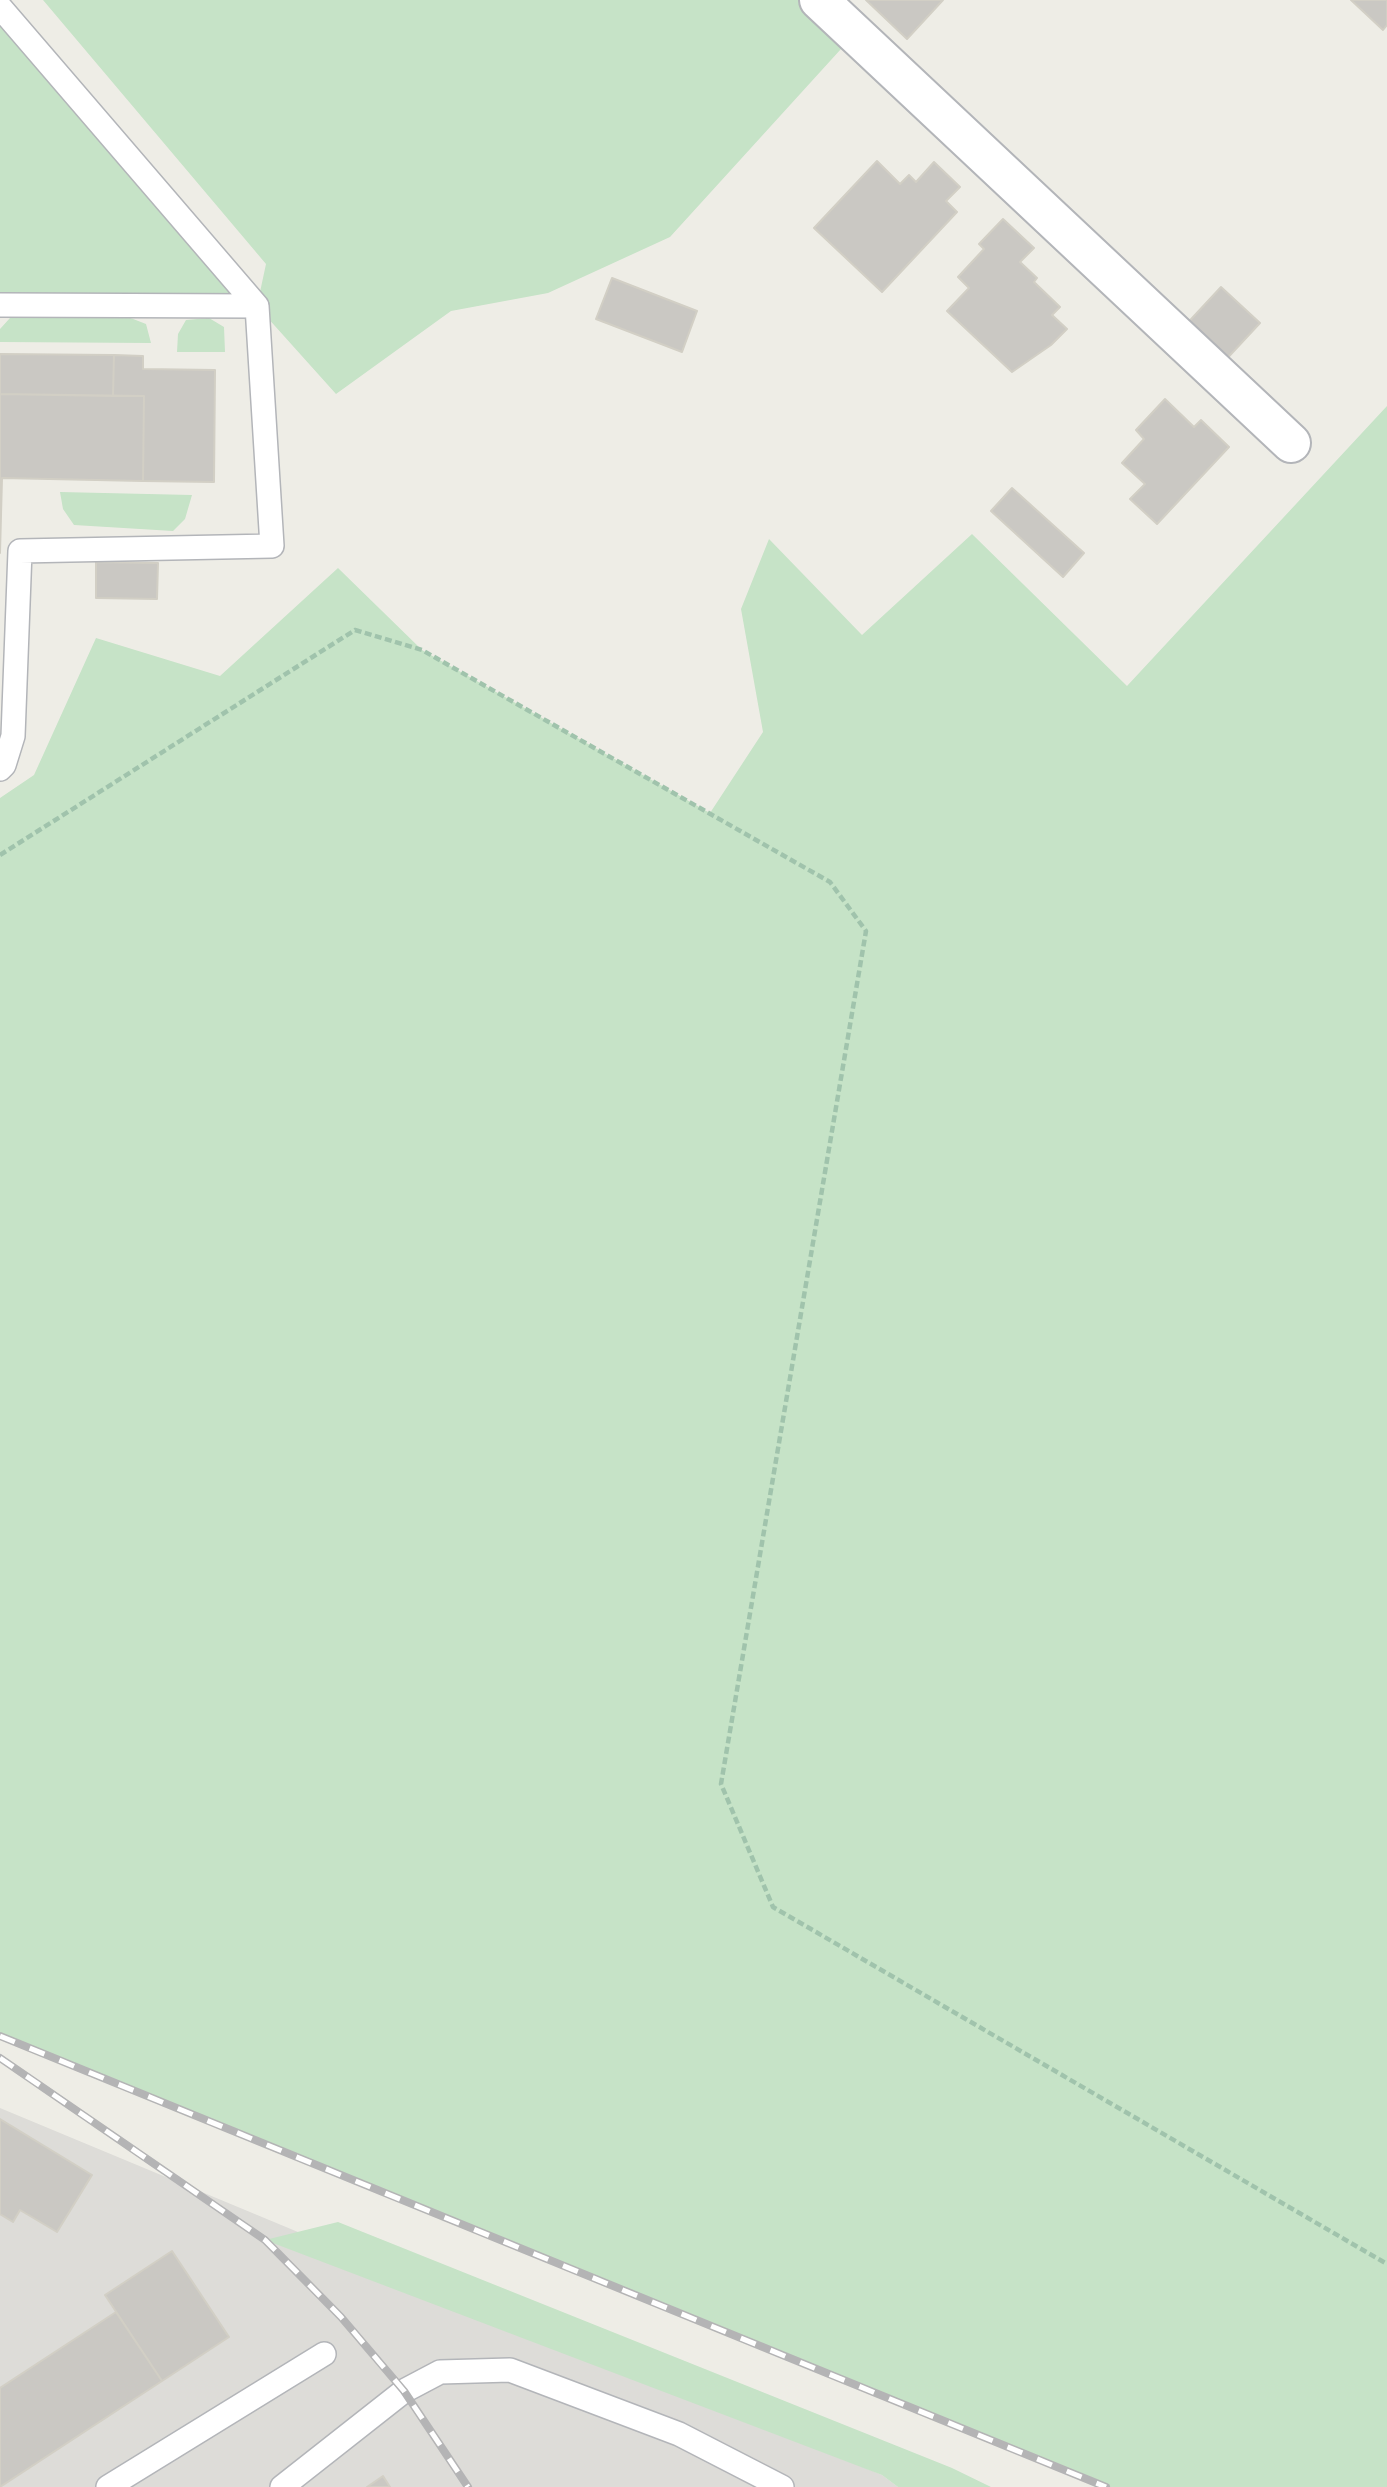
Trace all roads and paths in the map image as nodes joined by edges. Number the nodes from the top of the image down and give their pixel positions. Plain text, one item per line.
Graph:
1 (818, 0) edge
2 (0, 7) edge
3 (0, 305) edge
4 (257, 306) junction
5 (1291, 443) dead end
6 (0, 769) edge
7 (0, 855) edge
8 (1387, 2264) edge
9 (324, 2354) dead end
10 (108, 2487) edge
11 (282, 2487) edge
12 (782, 2487) edge

1 - 5 street
2 - 4 lane
3 - 4 lane
4 - 6 lane
7 - 8 path
9 - 10 lane
11 - 12 lane

